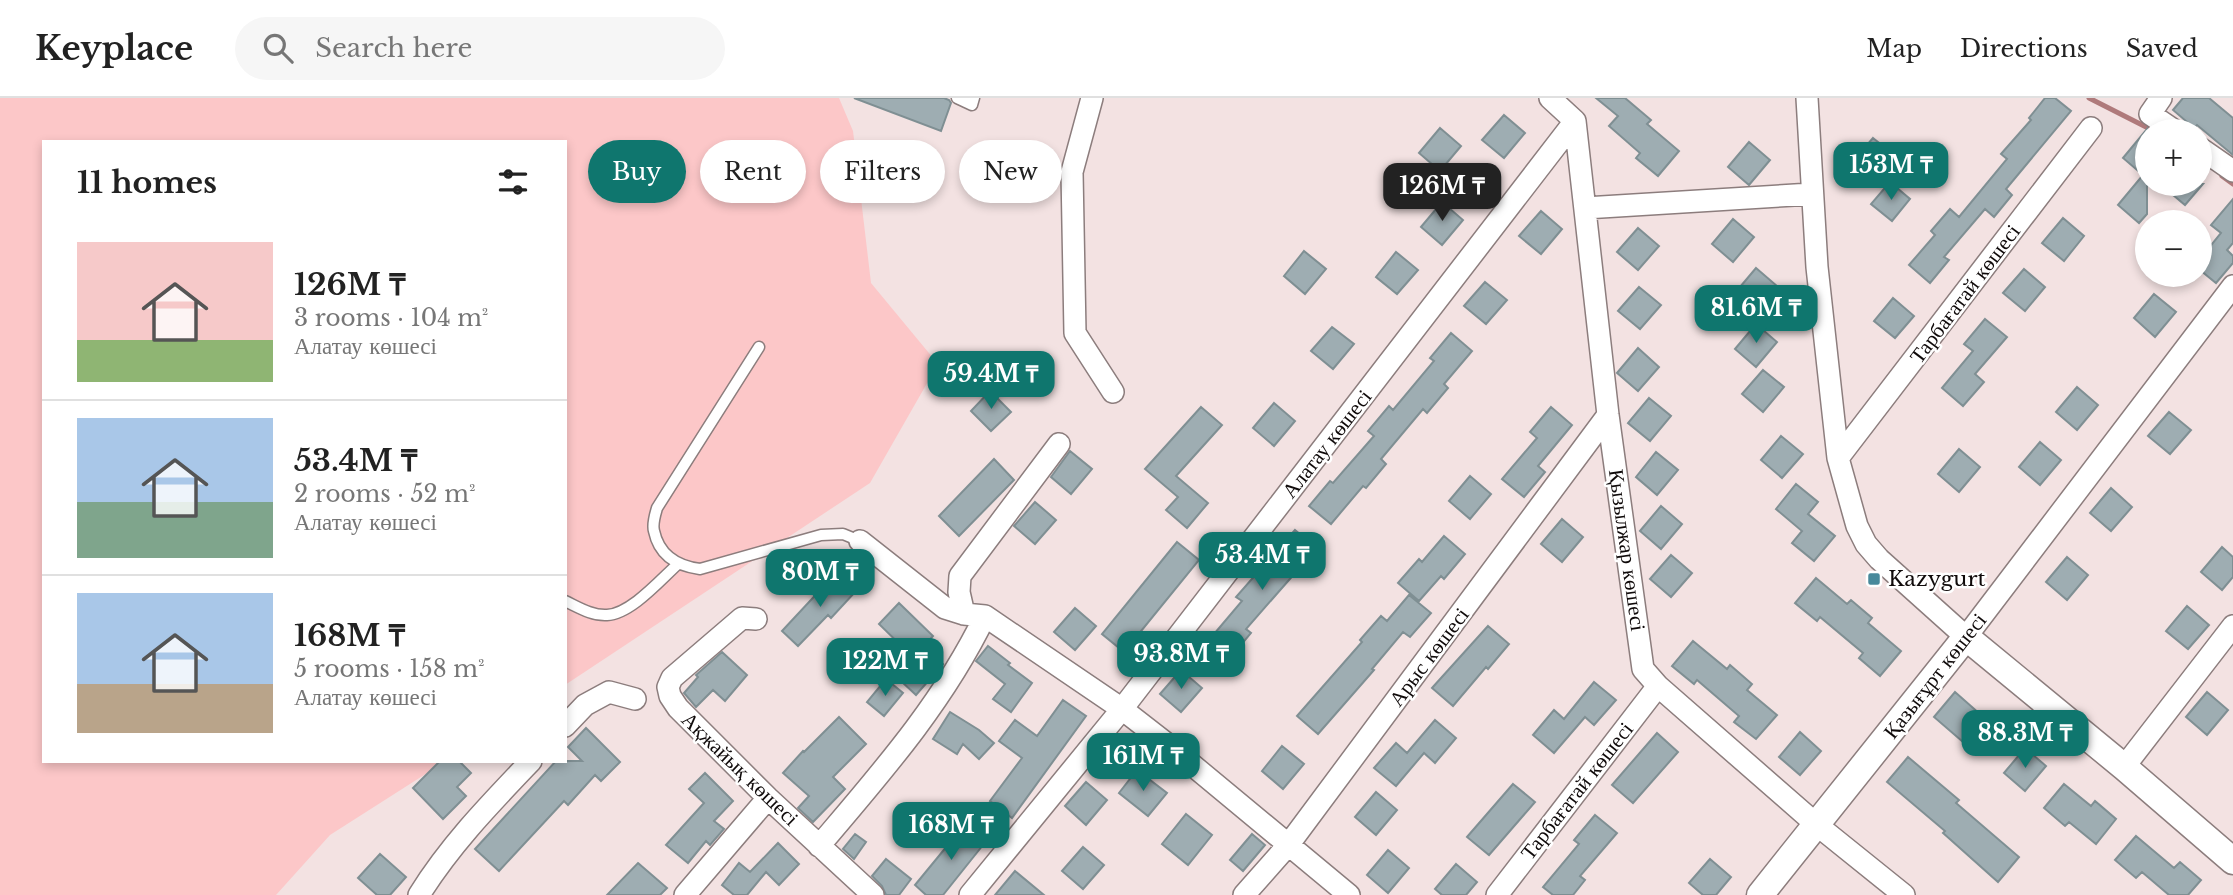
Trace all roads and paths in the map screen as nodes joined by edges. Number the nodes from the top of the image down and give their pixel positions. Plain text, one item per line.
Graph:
1 (957, 98) edge
2 (974, 98) edge
3 (1092, 98) edge
4 (1550, 98) edge
5 (1807, 98) edge
6 (1575, 121) junction
7 (2091, 128) dead end
8 (2212, 156) edge
9 (2233, 171) edge
10 (1811, 194) junction
11 (1585, 208) junction
12 (2233, 286) edge
13 (759, 347) dead end
14 (1113, 392) dead end
15 (1608, 415) junction
16 (1059, 444) dead end
17 (1838, 458) junction
18 (860, 541) joint
19 (678, 564) junction
20 (567, 602) edge
21 (974, 615) junction
22 (756, 620) dead end
23 (2233, 626) edge
24 (1966, 638) junction
25 (1658, 686) junction
26 (635, 699) dead end
27 (1122, 709) junction
28 (567, 724) edge
29 (529, 763) edge
30 (2124, 768) junction
31 (768, 798) junction
32 (1817, 825) junction
33 (1289, 844) junction
34 (819, 846) junction
35 (2233, 862) edge
36 (419, 895) edge
37 (685, 895) edge
38 (873, 895) edge
39 (970, 895) edge
40 (1244, 895) edge
41 (1349, 895) edge
42 (1497, 895) edge
43 (1760, 895) edge
44 (1904, 895) edge

1 - 2 lane
3 - 14 street
4 - 6 street
5 - 10 street
6 - 11 street, Қызылжар көшесі
6 - 27 street, Алатау көшесі
7 - 17 street, Тарбағатай көшесі
8 - 9 street
10 - 11 street
10 - 17 street
11 - 15 street, Қызылжар көшесі
12 - 24 street, Қазығұрт көшесі
13 - 19 lane
15 - 25 street, Қызылжар көшесі
15 - 33 street, Арыс көшесі
16 - 21 street
17 - 24 street
18 - 19 lane
18 - 21 street
19 - 20 lane
21 - 27 street
21 - 34 street
22 - 31 street, Ақжайық көшесі
23 - 30 street
24 - 30 street
24 - 32 street, Қазығұрт көшесі
25 - 32 street, Қызылжар көшесі
25 - 42 street, Тарбағатай көшесі
26 - 28 street
27 - 33 street
27 - 39 street, Алатау көшесі
29 - 36 street
30 - 35 street
31 - 34 street, Ақжайық көшесі
31 - 37 street
32 - 43 street, Қазығұрт көшесі
32 - 44 street, Қызылжар көшесі
33 - 40 street, Арыс көшесі
33 - 41 street
34 - 38 street, Ақжайық көшесі

